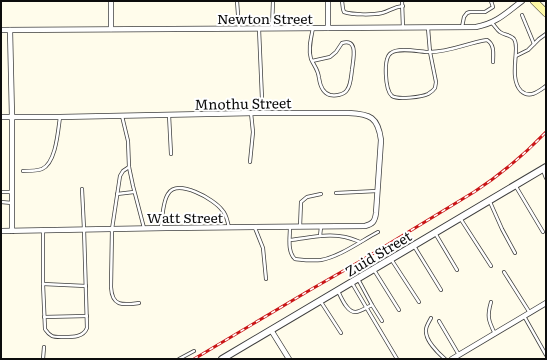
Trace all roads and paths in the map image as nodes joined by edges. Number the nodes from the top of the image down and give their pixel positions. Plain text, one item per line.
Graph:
1 (111, 1) edge
2 (237, 1) edge
3 (273, 1) edge
4 (328, 1) edge
5 (342, 1) edge
6 (402, 1) edge
7 (491, 1) edge
8 (522, 1) edge
9 (534, 1) edge
10 (540, 1) edge
11 (402, 6) junction
12 (546, 7) edge
13 (546, 13) edge
14 (522, 16) dead end
15 (492, 22) junction
16 (313, 28) junction
17 (328, 28) junction
18 (403, 28) junction
19 (428, 28) junction
20 (462, 28) junction
21 (111, 29) junction
22 (239, 29) junction
23 (259, 29) junction
24 (272, 29) junction
25 (1, 30) edge
26 (10, 30) junction
27 (546, 34) edge
28 (534, 44) junction
29 (430, 52) junction
30 (516, 56) junction
31 (312, 61) junction
32 (493, 62) dead end
33 (546, 86) edge
34 (262, 99) dead end
35 (251, 113) junction
36 (169, 115) junction
37 (122, 116) junction
38 (1, 117) edge
39 (12, 117) junction
40 (60, 117) junction
41 (171, 154) dead end
42 (250, 162) dead end
43 (129, 166) junction
44 (544, 168) edge
45 (23, 171) dead end
46 (546, 178) edge
47 (515, 185) junction
48 (82, 189) dead end
49 (378, 191) junction
50 (1, 192) edge
51 (12, 192) junction
52 (134, 192) junction
53 (336, 193) dead end
54 (117, 194) junction
55 (321, 194) dead end
56 (489, 200) junction
57 (1, 202) edge
58 (12, 203) junction
59 (460, 218) junction
60 (370, 225) joint
61 (290, 227) junction
62 (300, 227) junction
63 (321, 227) junction
64 (144, 228) junction
65 (161, 228) junction
66 (229, 228) junction
67 (255, 228) junction
68 (84, 229) junction
69 (112, 229) junction
70 (12, 230) junction
71 (43, 230) junction
72 (1, 231) edge
73 (378, 232) dead end
74 (543, 232) dead end
75 (434, 233) junction
76 (320, 236) junction
77 (290, 240) junction
78 (360, 242) junction
79 (414, 245) junction
80 (515, 253) dead end
81 (392, 259) junction
82 (491, 266) dead end
83 (373, 270) junction
84 (458, 270) dead end
85 (504, 272) dead end
86 (358, 278) junction
87 (266, 279) dead end
88 (352, 282) junction
89 (43, 284) junction
90 (86, 286) junction
91 (338, 290) junction
92 (441, 290) dead end
93 (320, 301) junction
94 (419, 302) dead end
95 (491, 302) dead end
96 (139, 303) dead end
97 (546, 303) edge
98 (372, 305) junction
99 (366, 308) junction
100 (399, 310) dead end
101 (530, 313) junction
102 (87, 316) junction
103 (524, 316) junction
104 (44, 317) junction
105 (431, 318) dead end
106 (382, 321) dead end
107 (439, 321) dead end
108 (271, 330) junction
109 (341, 334) dead end
110 (495, 334) junction
111 (44, 347) dead end
112 (194, 351) dead end
113 (459, 355) junction
114 (546, 355) edge
115 (43, 359) edge
116 (178, 359) edge
117 (222, 359) edge
118 (289, 359) edge
119 (397, 359) edge
120 (446, 359) edge
121 (452, 359) edge

1 - 21 street
2 - 22 lane
3 - 24 lane
4 - 17 street
5 - 11 lane
6 - 11 lane
7 - 20 lane
8 - 15 street, Newton Street
9 - 13 main road
10 - 12 main road
11 - 18 lane
14 - 28 lane
15 - 20 street, Newton Street
15 - 30 lane
16 - 17 street, Newton Street
16 - 24 street, Newton Street
16 - 31 lane
17 - 18 street, Newton Street
18 - 19 street, Newton Street
19 - 20 street, Newton Street
19 - 29 lane
21 - 22 street, Newton Street
21 - 26 street, Newton Street
22 - 23 street, Newton Street
23 - 24 street, Newton Street
23 - 34 lane
25 - 26 street, Newton Street
26 - 39 street
27 - 28 lane
28 - 30 lane
29 - 29 lane
29 - 32 lane
30 - 33 lane
31 - 31 lane
35 - 36 street, Mnothu Street
35 - 42 lane
35 - 49 street, Mnothu Street
36 - 37 street, Mnothu Street
36 - 41 lane
37 - 40 street, Mnothu Street
37 - 43 lane
38 - 39 street, Mnothu Street
39 - 40 street, Mnothu Street
39 - 51 street
40 - 45 lane
43 - 52 lane
43 - 54 lane
44 - 46 lane
44 - 47 street, Zuid Street
47 - 56 street, Zuid Street
47 - 74 lane
48 - 68 lane
49 - 53 lane
49 - 60 street, Mnothu Street
50 - 51 lane
51 - 58 street
52 - 54 lane
52 - 64 lane
54 - 69 lane
55 - 62 lane
56 - 59 street, Zuid Street
56 - 80 lane
57 - 58 lane
58 - 70 street
59 - 75 street, Zuid Street
59 - 82 lane
60 - 63 street, Watt Street
61 - 62 street, Watt Street
61 - 67 street, Watt Street
61 - 77 lane
62 - 63 street, Watt Street
63 - 76 lane
64 - 65 street, Watt Street
64 - 69 street, Watt Street
65 - 66 street, Watt Street
65 - 66 lane
66 - 67 street, Watt Street
67 - 87 lane
68 - 69 street, Watt Street
68 - 71 street, Watt Street
68 - 90 lane
69 - 96 lane
70 - 71 street, Watt Street
70 - 72 street, Watt Street
71 - 89 lane
73 - 78 lane
75 - 79 street, Zuid Street
75 - 84 lane
76 - 77 lane
76 - 78 lane
77 - 78 lane
79 - 81 street, Zuid Street
79 - 92 lane
81 - 83 street, Zuid Street
81 - 94 lane
83 - 86 street, Zuid Street
83 - 100 lane
85 - 101 lane
86 - 88 street, Zuid Street
86 - 98 lane
88 - 91 street, Zuid Street
88 - 99 lane
89 - 90 lane
89 - 104 lane
90 - 102 lane
91 - 93 street, Zuid Street
91 - 99 lane
93 - 108 street, Zuid Street
93 - 109 lane
95 - 110 lane
97 - 101 street
98 - 99 lane
98 - 106 lane
99 - 119 lane
101 - 103 street
102 - 104 lane
102 - 104 lane
103 - 110 street
103 - 114 lane
105 - 120 lane
107 - 113 lane
108 - 117 street, Zuid Street
108 - 118 street
110 - 113 street
111 - 115 lane
112 - 116 lane
113 - 121 street

